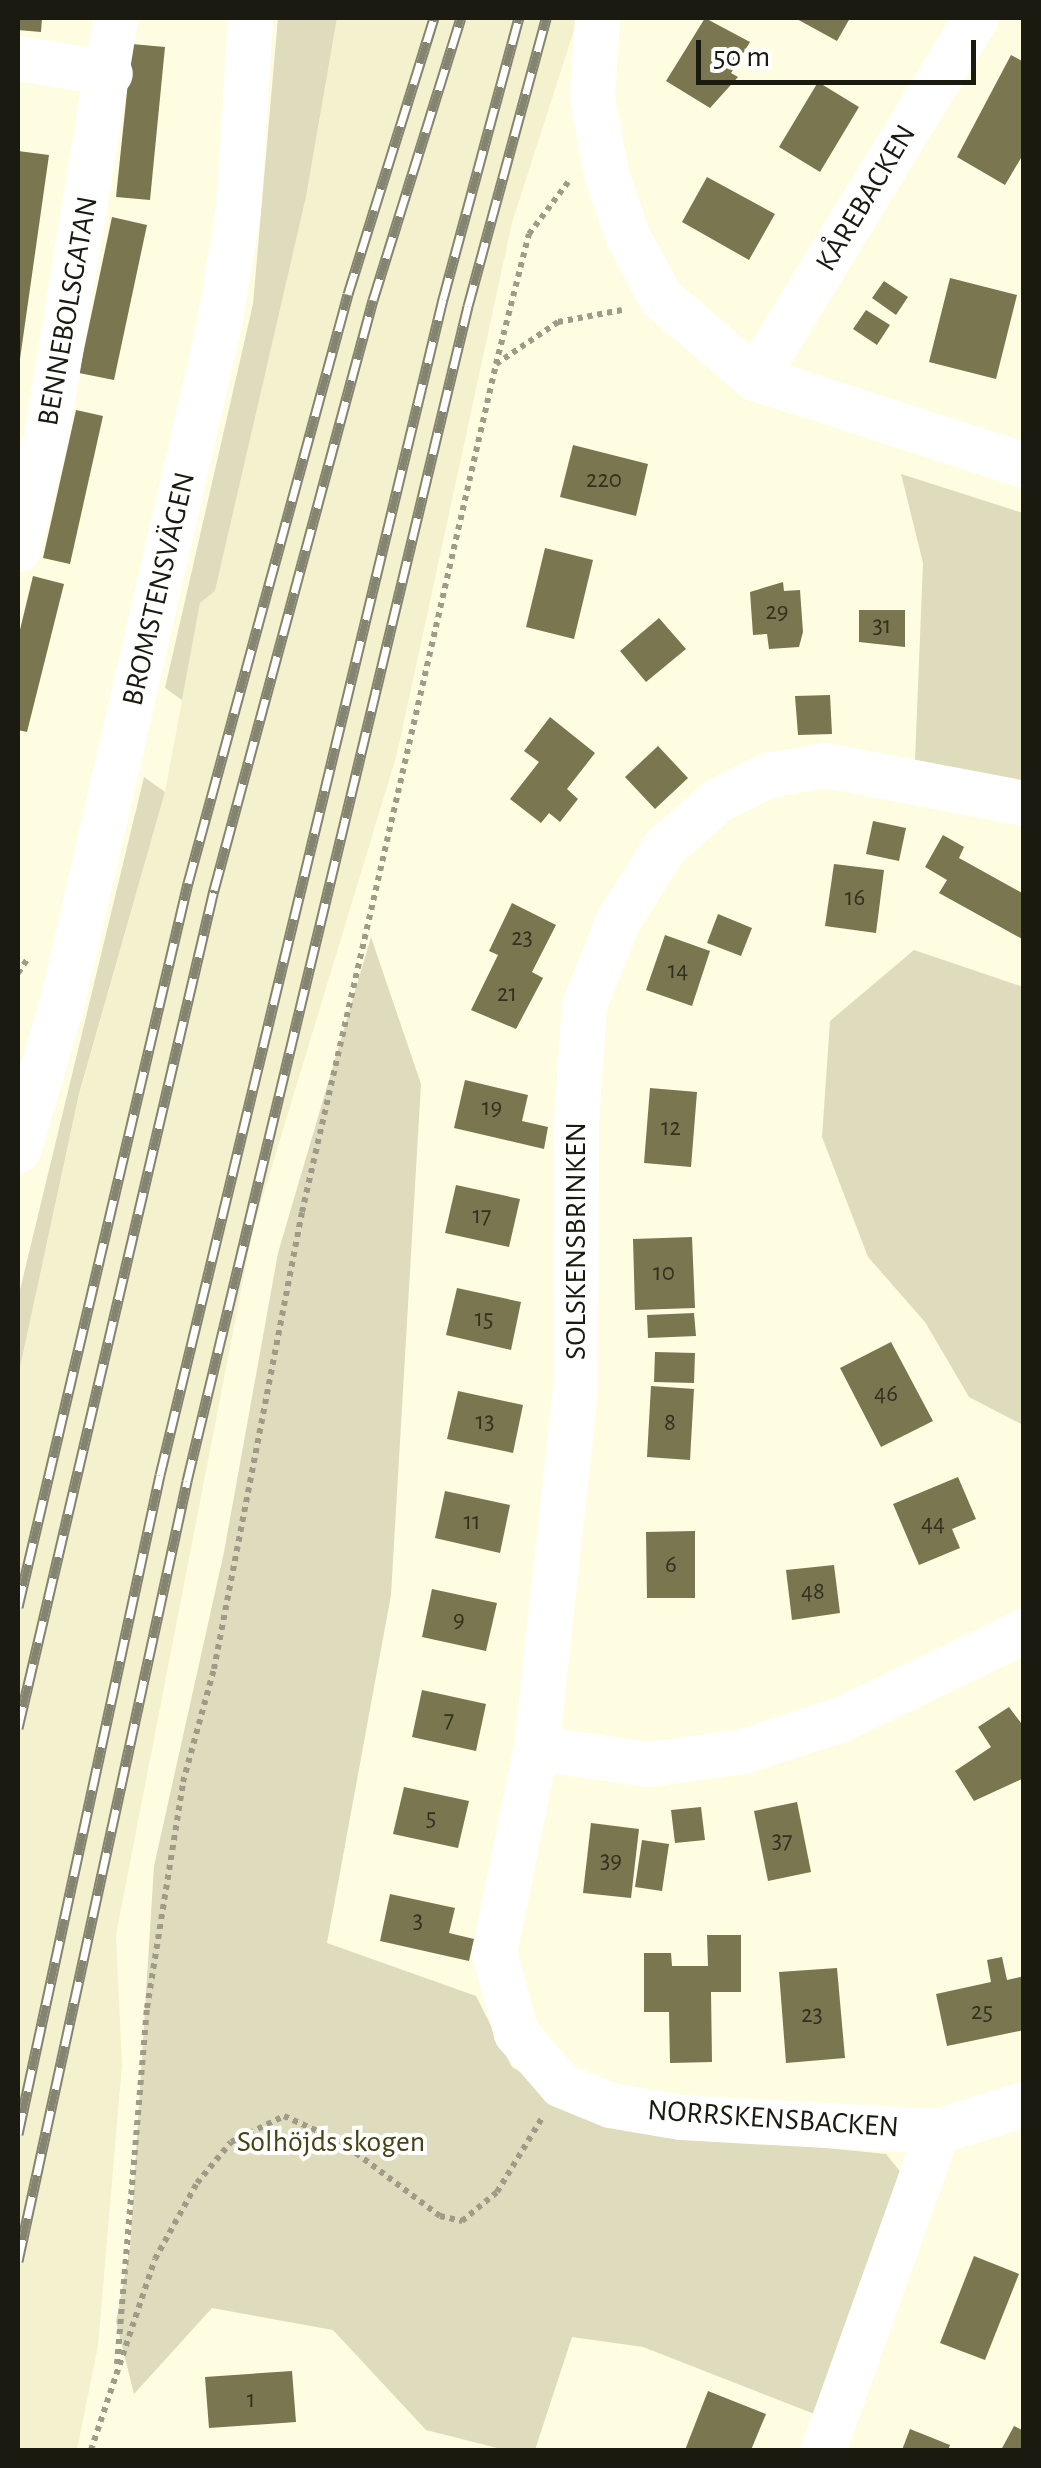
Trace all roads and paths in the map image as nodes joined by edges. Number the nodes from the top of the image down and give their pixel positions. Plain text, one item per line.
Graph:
1 (114, 18) edge
2 (250, 18) edge
3 (597, 18) edge
4 (976, 18) edge
5 (18, 58) edge
6 (110, 72) junction
7 (601, 148) junction
8 (661, 298) junction
9 (496, 364) junction
10 (756, 378) junction
11 (32, 434) edge
12 (1024, 464) edge
13 (18, 549) edge
14 (1024, 803) edge
15 (21, 1122) edge
16 (1024, 1631) edge
17 (536, 1748) junction
18 (516, 2034) joint
19 (561, 2086) junction
20 (1024, 2104) edge
21 (937, 2131) junction
22 (117, 2364) junction
23 (91, 2450) edge
24 (823, 2450) edge

1 - 6 street, BENNEBOLSGATAN
2 - 15 street, BROMSTENSVÄGEN
3 - 7 street
4 - 10 street, KÅREBACKEN
5 - 6 street
6 - 11 street, BENNEBOLSGATAN
7 - 8 street
7 - 9 path
8 - 9 path
8 - 10 street
9 - 22 path
10 - 12 street
11 - 13 street, BENNEBOLSGATAN
14 - 17 street, SOLSKENSBRINKEN
16 - 17 street
17 - 18 street, SOLSKENSBRINKEN
18 - 19 street, NORRSKENSBACKEN
19 - 21 street, NORRSKENSBACKEN
19 - 22 path
20 - 21 street, NORRSKENSBACKEN
21 - 24 street, NORRSKENSBACKEN
22 - 23 path

